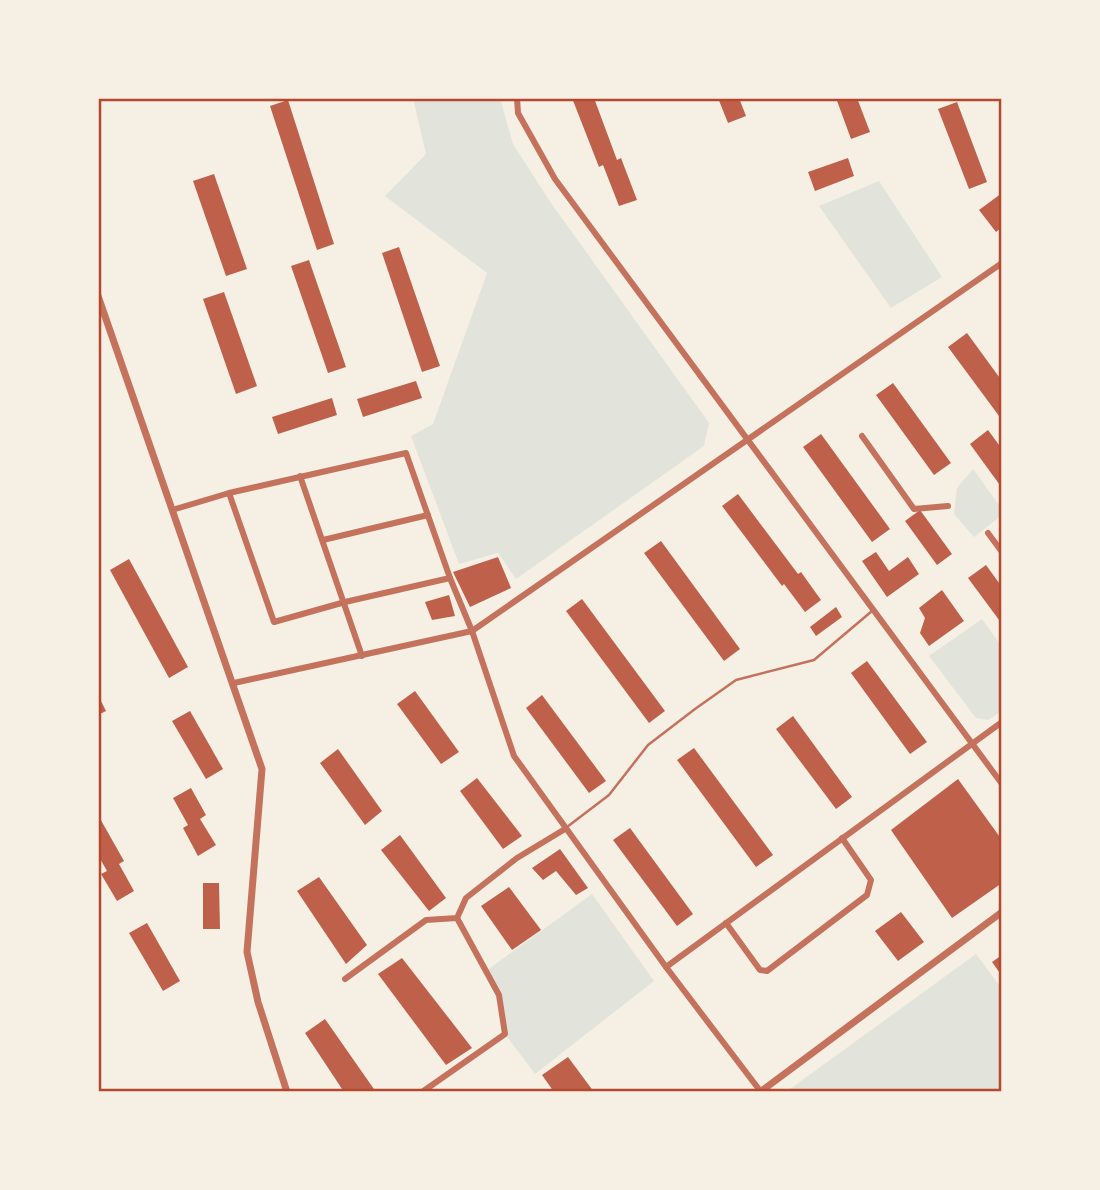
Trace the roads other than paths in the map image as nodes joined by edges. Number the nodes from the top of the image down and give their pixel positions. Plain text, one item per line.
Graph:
1 (517, 98) edge
2 (1002, 262) edge
3 (98, 296) edge
4 (862, 436) dead end
5 (749, 440) junction
6 (300, 476) junction
7 (229, 493) junction
8 (948, 506) dead end
9 (172, 510) junction
10 (428, 515) junction
11 (988, 533) dead end
12 (323, 540) junction
13 (1002, 552) edge
14 (450, 579) junction
15 (345, 602) junction
16 (875, 609) junction
17 (472, 631) junction
18 (362, 656) junction
19 (233, 683) junction
20 (1002, 722) edge
21 (974, 744) junction
22 (1002, 783) edge
23 (565, 829) junction
24 (842, 838) junction
25 (1002, 912) edge
26 (457, 919) junction
27 (726, 923) junction
28 (666, 967) junction
29 (345, 979) dead end
30 (288, 1092) edge
31 (422, 1092) edge
32 (761, 1092) edge

1 - 5 street
2 - 5 street
3 - 9 street
4 - 8 street
5 - 16 street
5 - 17 street
6 - 7 street
6 - 10 street
6 - 12 street
7 - 9 street
7 - 15 street
9 - 19 street
10 - 12 street
10 - 14 street
11 - 13 street
12 - 15 street
14 - 15 street
14 - 17 street
15 - 18 street
16 - 21 street
16 - 23 lane
17 - 18 street
17 - 23 street
18 - 19 street
19 - 30 street
20 - 21 street
21 - 22 street
21 - 24 street
23 - 26 street
23 - 28 street
24 - 27 street
24 - 27 street
25 - 32 street
26 - 29 street
26 - 31 street
27 - 28 street
28 - 32 street

